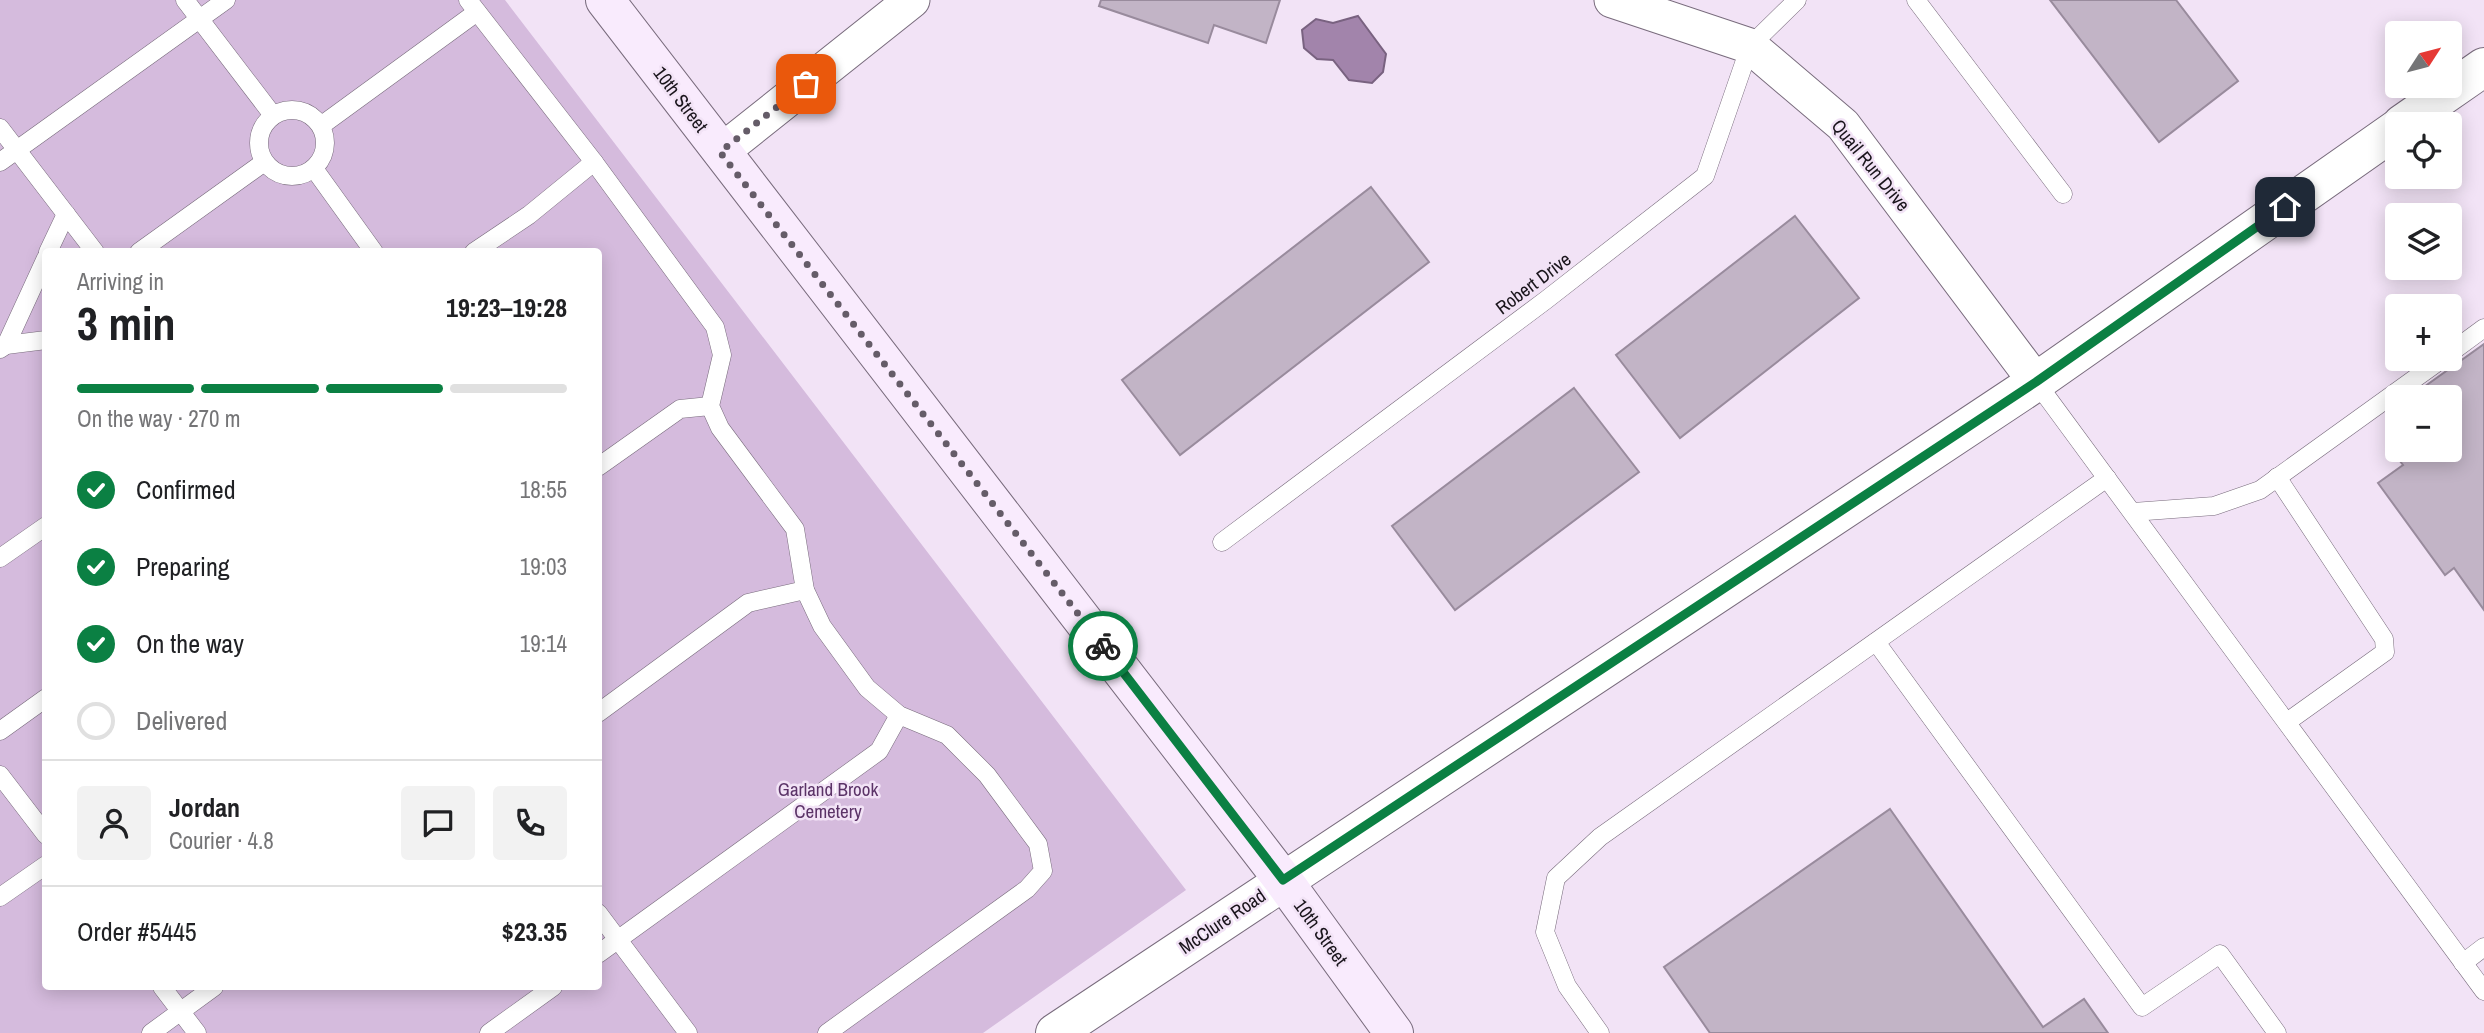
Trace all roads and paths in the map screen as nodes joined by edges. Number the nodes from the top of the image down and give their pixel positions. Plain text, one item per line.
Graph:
1 (186, 0) edge
2 (226, 0) edge
3 (605, 0) edge
4 (912, 0) edge
5 (1612, 0) edge
6 (1797, 0) edge
7 (1916, 0) edge
8 (473, 6) edge
9 (200, 19) junction
10 (1750, 46) junction
11 (2484, 67) edge
12 (2419, 112) edge
13 (272, 114) junction
14 (322, 125) junction
15 (0, 128) edge
16 (2385, 137) edge
17 (17, 150) junction
18 (720, 152) junction
19 (0, 162) edge
20 (594, 162) junction
21 (263, 163) junction
22 (315, 170) junction
23 (2063, 194) dead end
24 (66, 214) junction
25 (50, 248) edge
26 (91, 248) edge
27 (145, 248) edge
28 (371, 248) edge
29 (480, 248) edge
30 (42, 266) edge
31 (2484, 328) edge
32 (42, 342) edge
33 (2462, 344) edge
34 (3, 347) edge
35 (2425, 371) edge
36 (2036, 382) junction
37 (710, 406) junction
38 (602, 464) edge
39 (2277, 477) junction
40 (2107, 478) junction
41 (2133, 512) junction
42 (42, 529) edge
43 (1222, 542) dead end
44 (0, 558) edge
45 (805, 590) junction
46 (1876, 642) junction
47 (42, 701) edge
48 (602, 710) edge
49 (899, 715) junction
50 (2287, 722) junction
51 (0, 731) edge
52 (0, 775) edge
53 (42, 830) edge
54 (42, 867) edge
55 (1283, 880) junction
56 (0, 897) edge
57 (602, 918) edge
58 (619, 940) junction
59 (2484, 947) edge
60 (602, 951) edge
61 (2463, 963) junction
62 (164, 990) edge
63 (210, 990) edge
64 (549, 990) edge
65 (2484, 991) edge
66 (181, 1011) junction
67 (151, 1033) edge
68 (197, 1033) edge
69 (489, 1033) edge
70 (688, 1033) edge
71 (827, 1033) edge
72 (1055, 1033) edge
73 (1394, 1033) edge
74 (1600, 1033) edge
75 (2277, 1033) edge

1 - 9 lane
2 - 9 lane
3 - 18 main road, 10th Street
4 - 18 street
5 - 10 street, Quail Run Drive
6 - 10 lane, Robert Drive
7 - 23 lane
8 - 14 lane
8 - 20 lane
9 - 13 lane
9 - 17 lane
10 - 36 street, Quail Run Drive
10 - 43 lane, Robert Drive
11 - 12 street
13 - 14 lane
13 - 21 lane
14 - 22 lane
15 - 17 lane
16 - 36 street, McClure Road
17 - 19 lane
17 - 24 lane
18 - 55 main road, 10th Street
20 - 29 lane
20 - 37 lane
21 - 22 lane
21 - 27 lane
22 - 28 lane
24 - 25 lane
24 - 26 lane
30 - 34 lane
31 - 33 lane
32 - 34 lane
35 - 39 lane
36 - 40 lane
36 - 55 street, McClure Road
37 - 38 lane
37 - 45 lane
39 - 41 lane
39 - 50 lane
40 - 41 lane
40 - 46 lane
41 - 50 lane
42 - 44 lane
45 - 48 lane
45 - 49 lane
46 - 74 lane
46 - 75 lane
47 - 51 lane
49 - 58 lane
49 - 71 lane
50 - 61 lane
52 - 53 lane
54 - 56 lane
55 - 72 street, McClure Road
55 - 73 main road, 10th Street
57 - 58 lane
58 - 60 lane
58 - 70 lane
59 - 61 lane
61 - 65 lane
62 - 66 lane
63 - 66 lane
64 - 69 lane
66 - 67 lane
66 - 68 lane

